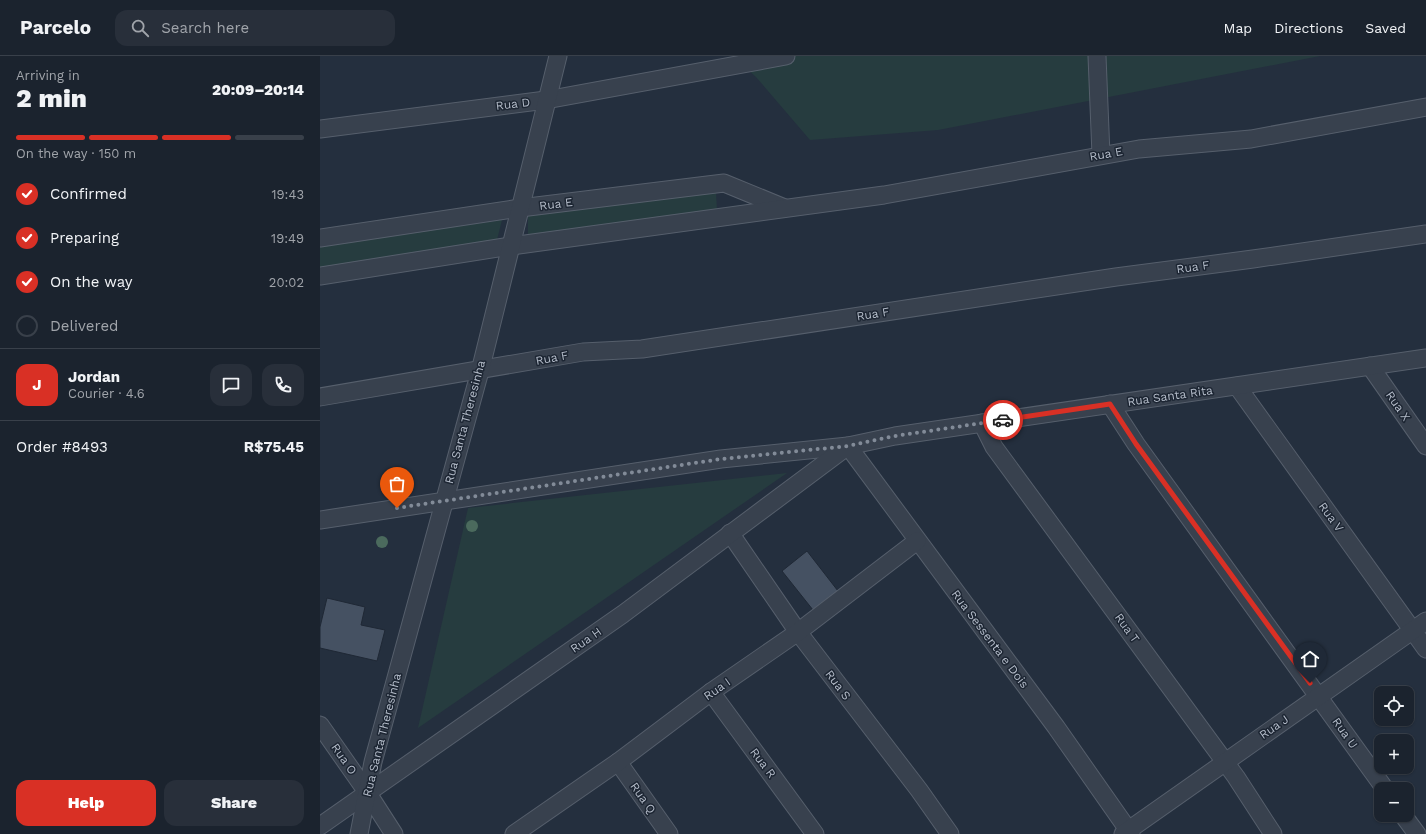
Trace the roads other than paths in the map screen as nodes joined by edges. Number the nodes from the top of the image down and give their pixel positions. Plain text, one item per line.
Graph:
1 (558, 56) edge
2 (786, 56) edge
3 (1097, 56) edge
4 (546, 100) junction
5 (1426, 107) edge
6 (320, 129) edge
7 (1101, 155) junction
8 (520, 208) junction
9 (788, 209) junction
10 (1426, 234) edge
11 (320, 238) edge
12 (511, 246) junction
13 (320, 276) edge
14 (1426, 358) edge
15 (1370, 366) junction
16 (480, 371) junction
17 (1237, 386) junction
18 (320, 397) edge
19 (1110, 404) junction
20 (982, 423) junction
21 (848, 446) junction
22 (1426, 446) edge
23 (444, 501) junction
24 (320, 520) edge
25 (730, 533) junction
26 (917, 541) junction
27 (1419, 625) edge
28 (798, 632) junction
29 (1426, 649) edge
30 (711, 692) junction
31 (1319, 696) junction
32 (320, 725) edge
33 (618, 762) junction
34 (1225, 762) junction
35 (1380, 782) edge
36 (367, 792) junction
37 (1408, 822) edge
38 (320, 826) edge
39 (521, 832) edge
40 (1127, 833) edge
41 (359, 834) edge
42 (394, 834) edge
43 (669, 834) edge
44 (814, 834) edge
45 (950, 834) edge
46 (1273, 834) edge
47 (1417, 834) edge

1 - 4 street, Rua Santa Theresinha
2 - 4 street, Rua D
3 - 7 street
4 - 6 street, Rua D
4 - 8 street, Rua Santa Theresinha
5 - 7 street, Rua E
7 - 9 street, Rua E
8 - 9 street, Rua E
8 - 11 street, Rua E
8 - 12 street, Rua Santa Theresinha
9 - 12 street, Rua E
10 - 16 street, Rua F
12 - 13 street, Rua E
12 - 16 street, Rua Santa Theresinha
14 - 15 street, Rua Santa Rita
15 - 17 street, Rua Santa Rita
15 - 22 street, Rua X
16 - 18 street, Rua F
16 - 23 street, Rua Santa Theresinha
17 - 19 street, Rua Santa Rita
17 - 27 street, Rua V
19 - 20 street, Rua Santa Rita
19 - 31 street, Rua U
20 - 21 street, Rua Santa Rita
20 - 34 street, Rua T
21 - 23 street, Rua Santa Rita
21 - 25 street, Rua H
21 - 26 street, Rua Sessenta e Dois
23 - 24 street, Rua Santa Rita
23 - 36 street, Rua Santa Theresinha
25 - 28 street, Rua S
25 - 36 street, Rua H
26 - 28 street, Rua I
26 - 40 street, Rua Sessenta e Dois
27 - 29 street, Rua V
27 - 31 street, Rua J
28 - 30 street, Rua I
28 - 45 street, Rua S
30 - 33 street, Rua I
30 - 44 street, Rua R
31 - 34 street, Rua J
31 - 35 street, Rua U
32 - 36 street, Rua O
33 - 39 street, Rua I
33 - 43 street, Rua Q
34 - 40 street, Rua J
34 - 46 street, Rua T
36 - 38 street, Rua H
36 - 41 street, Rua Santa Theresinha
36 - 42 street, Rua O
37 - 47 street

